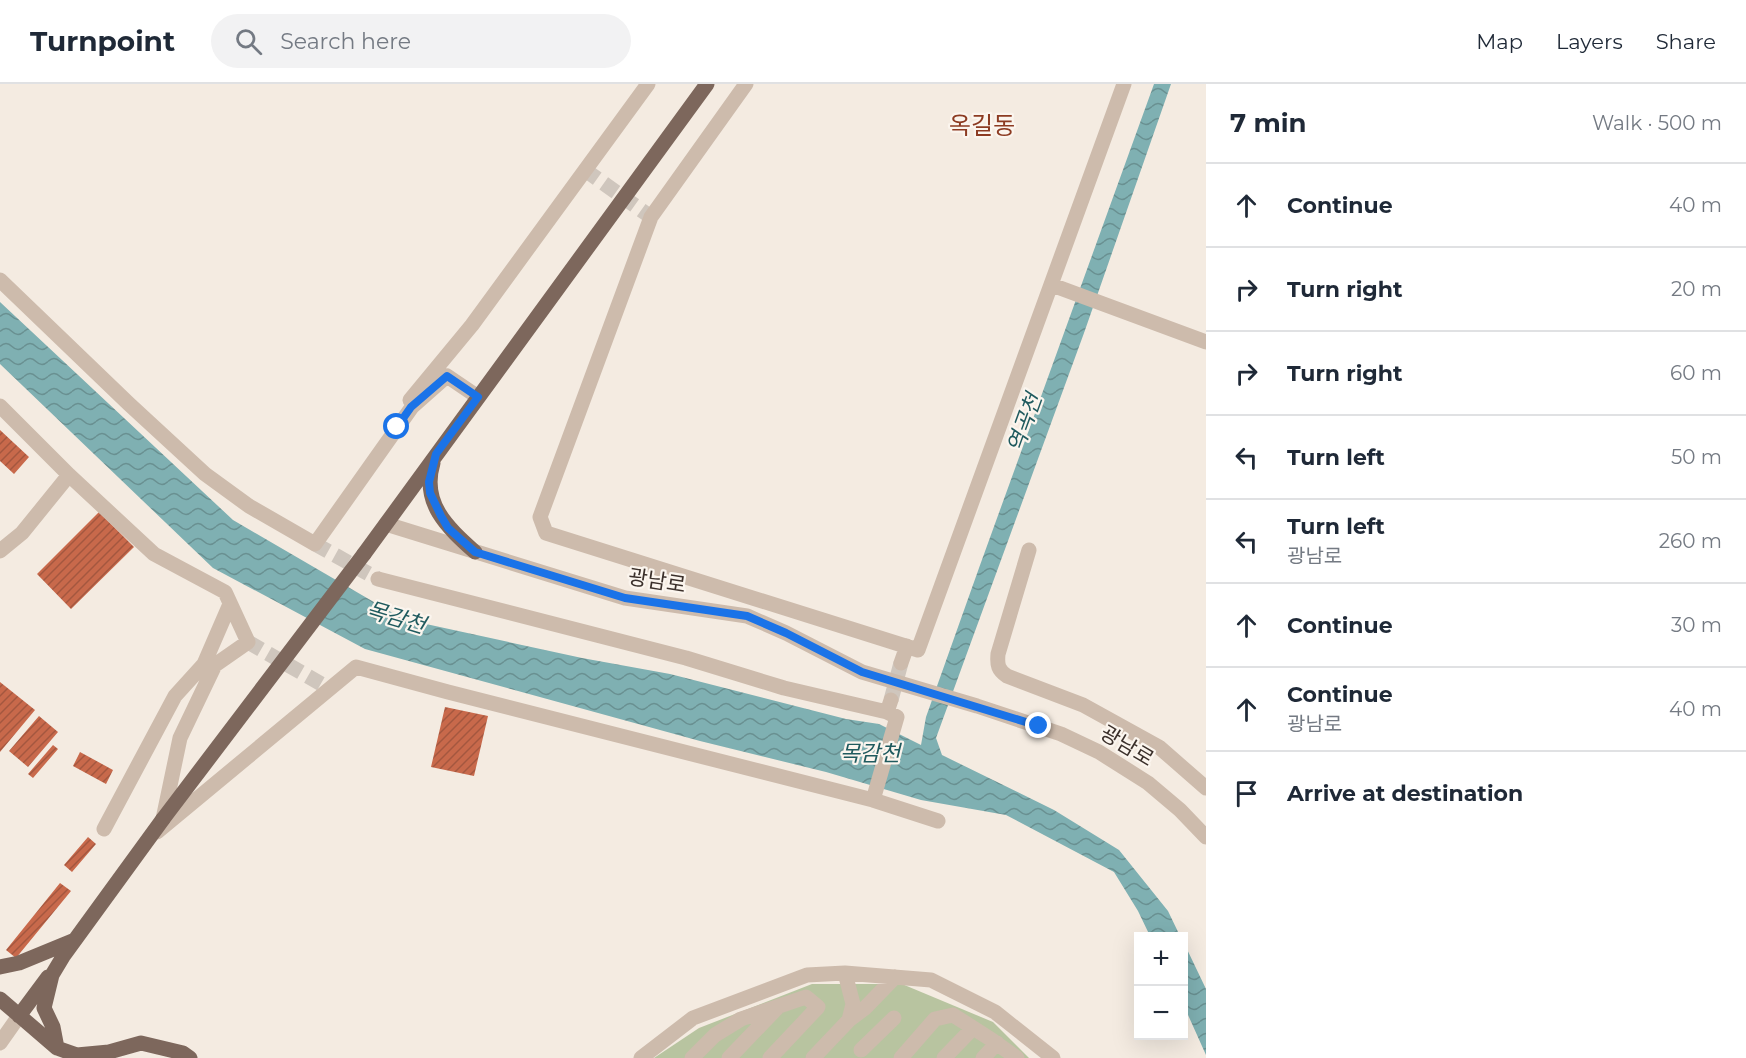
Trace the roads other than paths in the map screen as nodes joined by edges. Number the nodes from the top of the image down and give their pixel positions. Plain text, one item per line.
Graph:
1 (648, 84) edge
2 (707, 84) edge
3 (746, 84) edge
4 (1124, 84) edge
5 (0, 280) edge
6 (1052, 285) junction
7 (472, 325) junction
8 (1206, 342) edge
9 (447, 376) junction
10 (478, 397) junction
11 (0, 406) edge
12 (397, 427) junction
13 (436, 454) junction
14 (69, 475) junction
15 (386, 524) junction
16 (1029, 550) dead end
17 (0, 551) edge
18 (475, 552) junction
19 (378, 579) tunnel mouth
20 (230, 603) junction
21 (907, 646) junction
22 (902, 663) tunnel mouth
23 (204, 664) junction
24 (207, 680) junction
25 (1206, 788) edge
26 (873, 800) junction
27 (163, 819) junction
28 (938, 821) dead end
29 (104, 829) dead end
30 (1206, 837) edge
31 (149, 838) junction
32 (75, 940) junction
33 (64, 955) junction
34 (0, 967) edge
35 (845, 973) junction
36 (895, 977) junction
37 (0, 999) edge
38 (779, 1006) junction
39 (19, 1016) junction
40 (894, 1018) dead end
41 (849, 1020) junction
42 (973, 1028) junction
43 (0, 1043) edge
44 (997, 1043) junction
45 (57, 1048) junction
46 (861, 1055) edge
47 (190, 1058) edge
48 (641, 1058) edge
49 (692, 1058) edge
50 (729, 1058) edge
51 (770, 1058) edge
52 (813, 1058) edge
53 (901, 1058) edge
54 (944, 1058) edge
55 (983, 1058) edge
56 (1017, 1058) edge
57 (1053, 1058) edge

1 - 7 street
2 - 10 main road
3 - 21 street
4 - 6 street
5 - 12 street
6 - 8 street
6 - 21 street
7 - 9 street
7 - 12 street
9 - 10 street
9 - 12 street
10 - 13 main road
11 - 14 street
13 - 15 main road
13 - 18 main road
14 - 17 street
14 - 20 street
15 - 18 street, 광남로
15 - 27 main road, bridge
16 - 25 street
18 - 30 street, 광남로
19 - 26 street
20 - 23 street
20 - 24 street
21 - 22 street
23 - 24 street
23 - 29 street
24 - 27 street
26 - 28 street
26 - 31 street
27 - 31 main road
31 - 32 main road
32 - 33 main road
32 - 34 main road
33 - 39 main road
33 - 45 main road
35 - 36 street
35 - 41 street
35 - 48 street
36 - 41 street
36 - 57 street
37 - 39 main road
38 - 49 street
38 - 50 street
38 - 51 street
39 - 43 street
39 - 45 main road
40 - 46 street
41 - 52 street
42 - 44 street
42 - 53 street
42 - 54 street
44 - 55 street
44 - 56 street
45 - 47 main road

